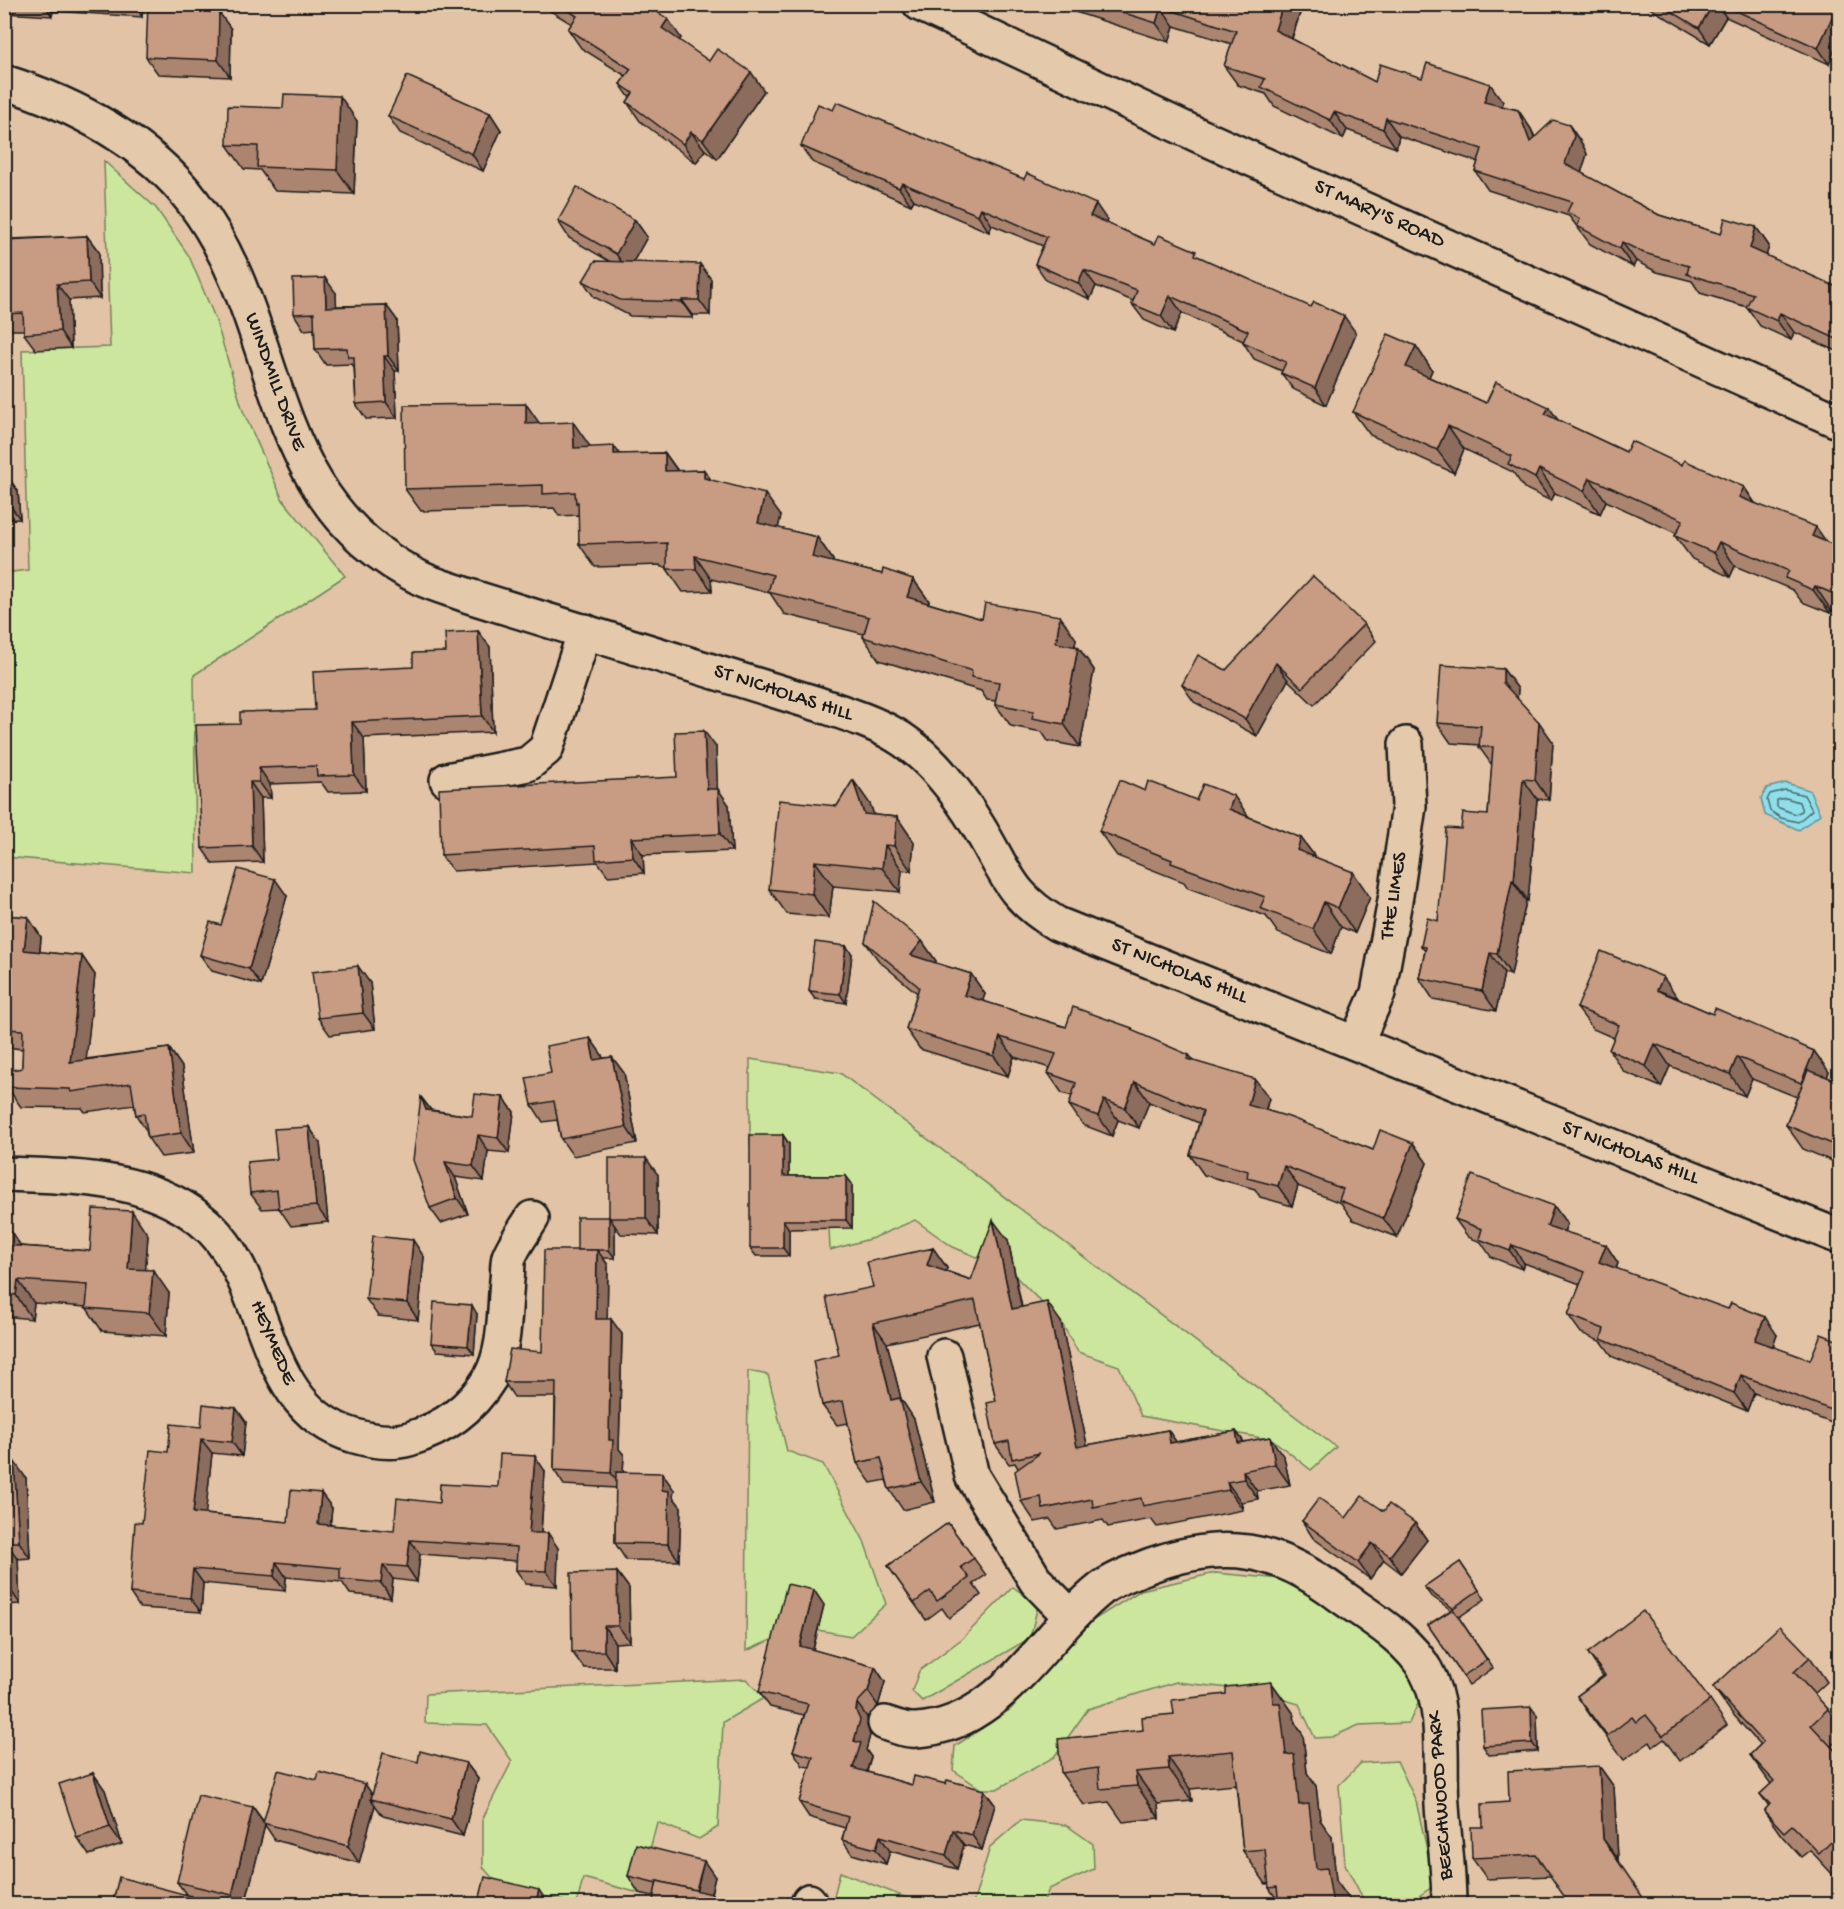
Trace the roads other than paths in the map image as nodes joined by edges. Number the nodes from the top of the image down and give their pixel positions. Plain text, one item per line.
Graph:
1 (920, 4) edge
2 (4, 82) edge
3 (1839, 422) edge
4 (585, 631) junction
5 (1406, 744) dead end
6 (447, 780) dead end
7 (1356, 1043) junction
8 (4, 1174) edge
9 (532, 1218) dead end
10 (1839, 1237) edge
11 (944, 1356) dead end
12 (1071, 1617) junction
13 (885, 1723) dead end
14 (1449, 1905) edge

1 - 3 street, ST MARY'S ROAD
2 - 4 street, WINDMILL DRIVE
4 - 6 street
4 - 7 street, ST NICHOLAS HILL
5 - 7 street, THE LIMES
7 - 10 street, ST NICHOLAS HILL
8 - 9 street, HEYMEDE
11 - 12 street
12 - 13 street, BEECHWOOD PARK
12 - 14 street, BEECHWOOD PARK

